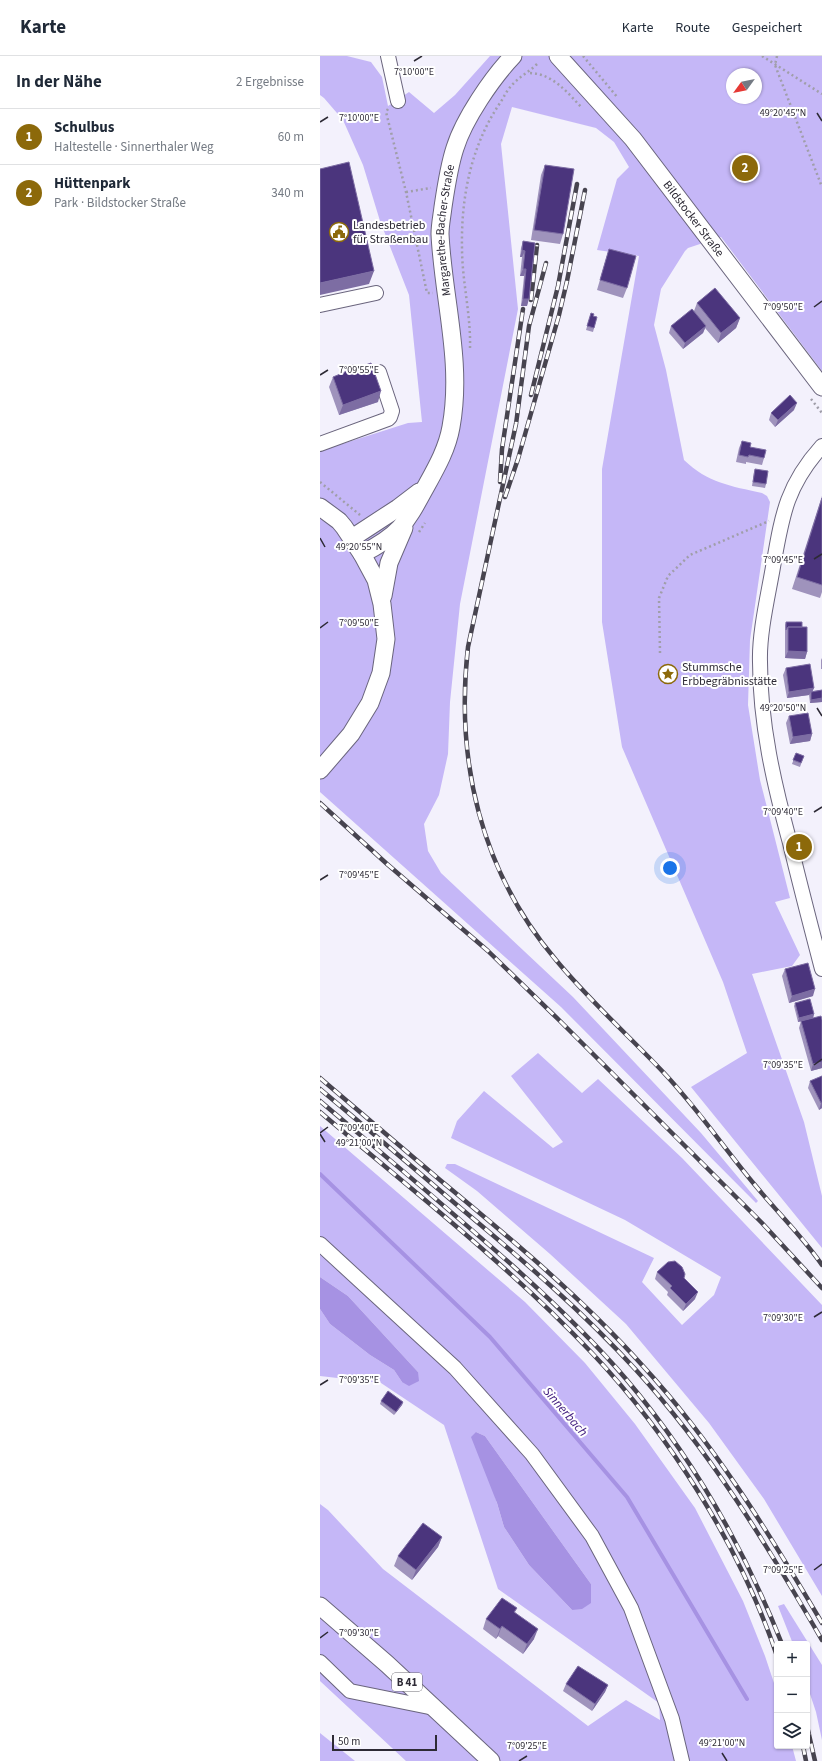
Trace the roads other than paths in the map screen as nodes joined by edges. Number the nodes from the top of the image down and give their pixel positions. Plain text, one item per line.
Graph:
1 (388, 56) edge
2 (513, 56) edge
3 (558, 56) edge
4 (398, 101) road end
5 (376, 293) dead end
6 (320, 305) edge
7 (379, 372) dead end
8 (815, 391) edge
9 (320, 444) edge
10 (822, 446) edge
11 (425, 488) junction
12 (320, 507) edge
13 (407, 521) junction
14 (352, 538) junction
15 (362, 554) junction
16 (382, 604) junction
17 (320, 770) edge
18 (822, 969) edge
19 (320, 1244) edge
20 (320, 1606) edge
21 (320, 1662) edge
22 (434, 1708) junction
23 (491, 1761) edge
24 (682, 1761) edge

1 - 4 street
2 - 11 main road, Margarethe-Bacher-Straße
3 - 8 main road, Bildstocker Straße
5 - 6 street
7 - 9 street
10 - 18 street
11 - 13 main road, Margarethe-Bacher-Straße
11 - 14 main road, Margarethe-Bacher-Straße
12 - 14 main road
13 - 15 main road, Margarethe-Bacher-Straße
13 - 16 main road
14 - 15 main road
15 - 16 main road
16 - 17 main road
19 - 24 street
20 - 22 main road, B 41
21 - 22 street
22 - 23 main road, B 41

